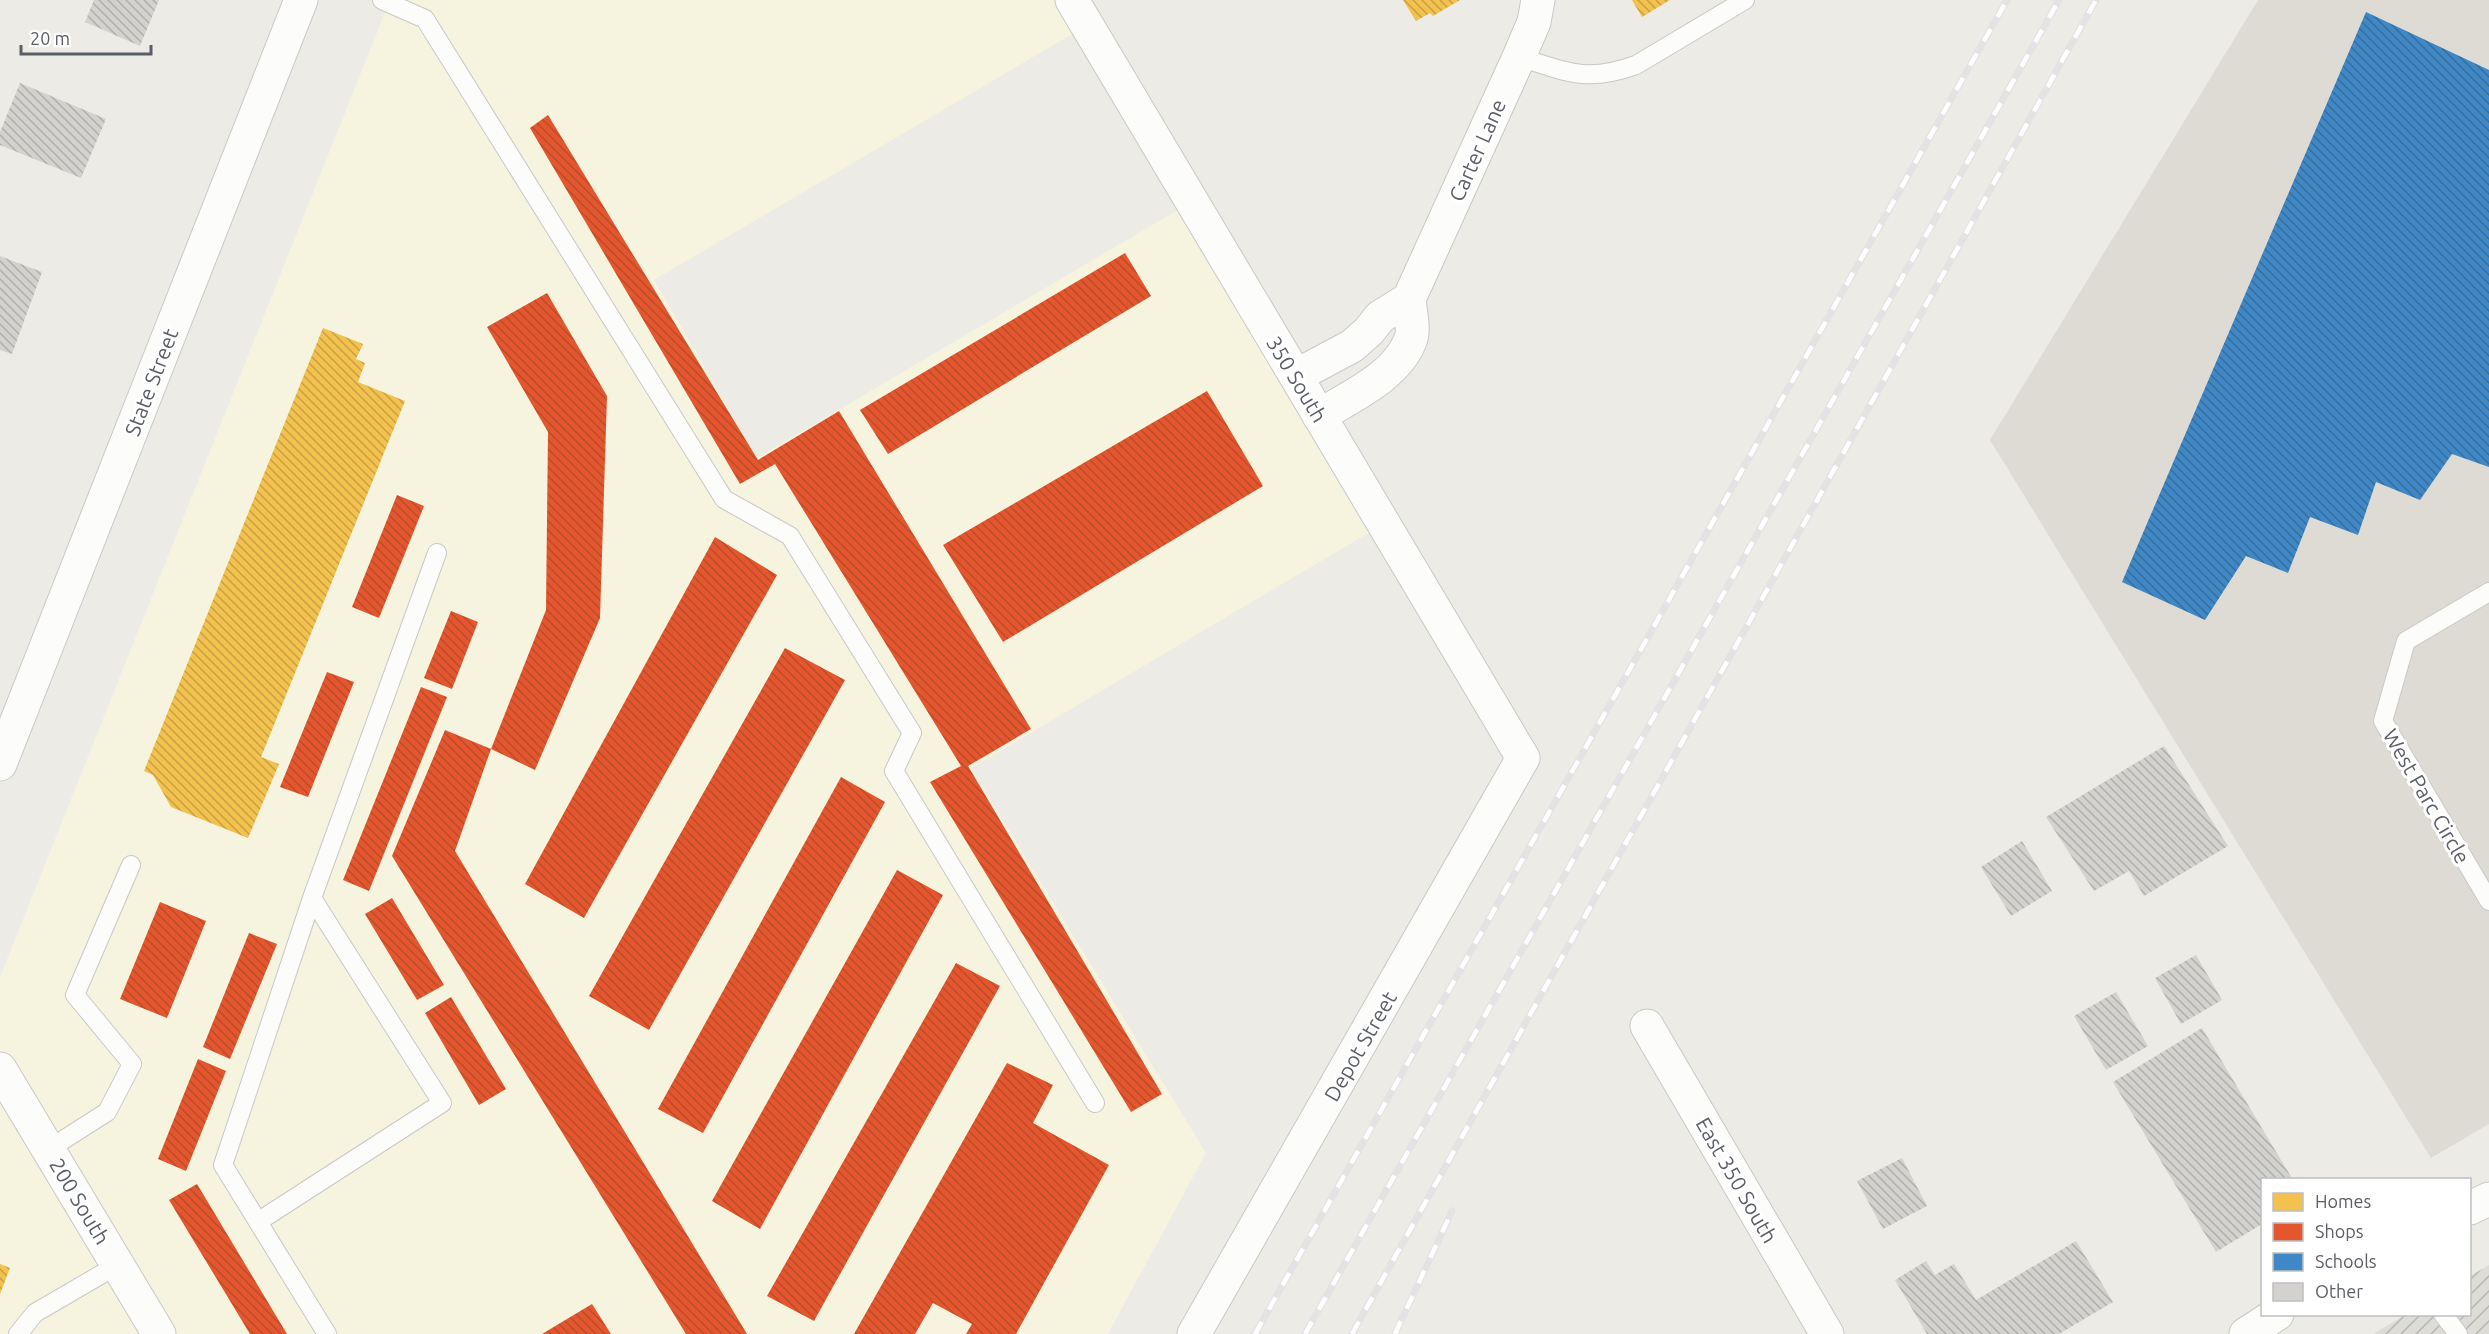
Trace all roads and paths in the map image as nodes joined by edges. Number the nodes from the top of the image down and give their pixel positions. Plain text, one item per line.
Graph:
1 (301, 0) edge
2 (382, 0) edge
3 (1072, 0) edge
4 (1538, 0) edge
5 (1745, 0) edge
6 (1519, 57) junction
7 (1409, 299) junction
8 (1296, 376) junction
9 (1319, 416) junction
10 (437, 553) dead end
11 (2489, 592) edge
12 (1523, 758) joint
13 (0, 764) edge
14 (131, 865) dead end
15 (312, 898) junction
16 (2489, 902) edge
17 (1647, 1026) dead end
18 (0, 1069) edge
19 (1095, 1103) dead end
20 (49, 1149) junction
21 (2489, 1199) edge
22 (2471, 1207) edge
23 (259, 1221) junction
24 (119, 1264) junction
25 (2274, 1316) edge
26 (2444, 1316) edge
27 (18, 1334) edge
28 (159, 1334) edge
29 (327, 1334) edge
30 (1194, 1334) edge
31 (1827, 1334) edge
32 (2246, 1334) edge
33 (2458, 1334) edge

1 - 13 street, State Street
2 - 19 lane
3 - 8 street, 350 South
4 - 6 street, Carter Lane
5 - 6 lane
6 - 7 street, Carter Lane
7 - 8 street
7 - 9 street, Carter Lane
8 - 9 street, 350 South
9 - 12 street, 350 South
10 - 15 lane
11 - 16 lane, West Parc Circle
12 - 30 street, Depot Street
14 - 20 lane
15 - 23 lane
15 - 23 lane
17 - 31 street, East 350 South
18 - 20 street, 200 South
20 - 24 street, 200 South
21 - 22 street
23 - 29 lane
24 - 27 lane
24 - 28 street, 200 South
25 - 32 street
26 - 33 lane

